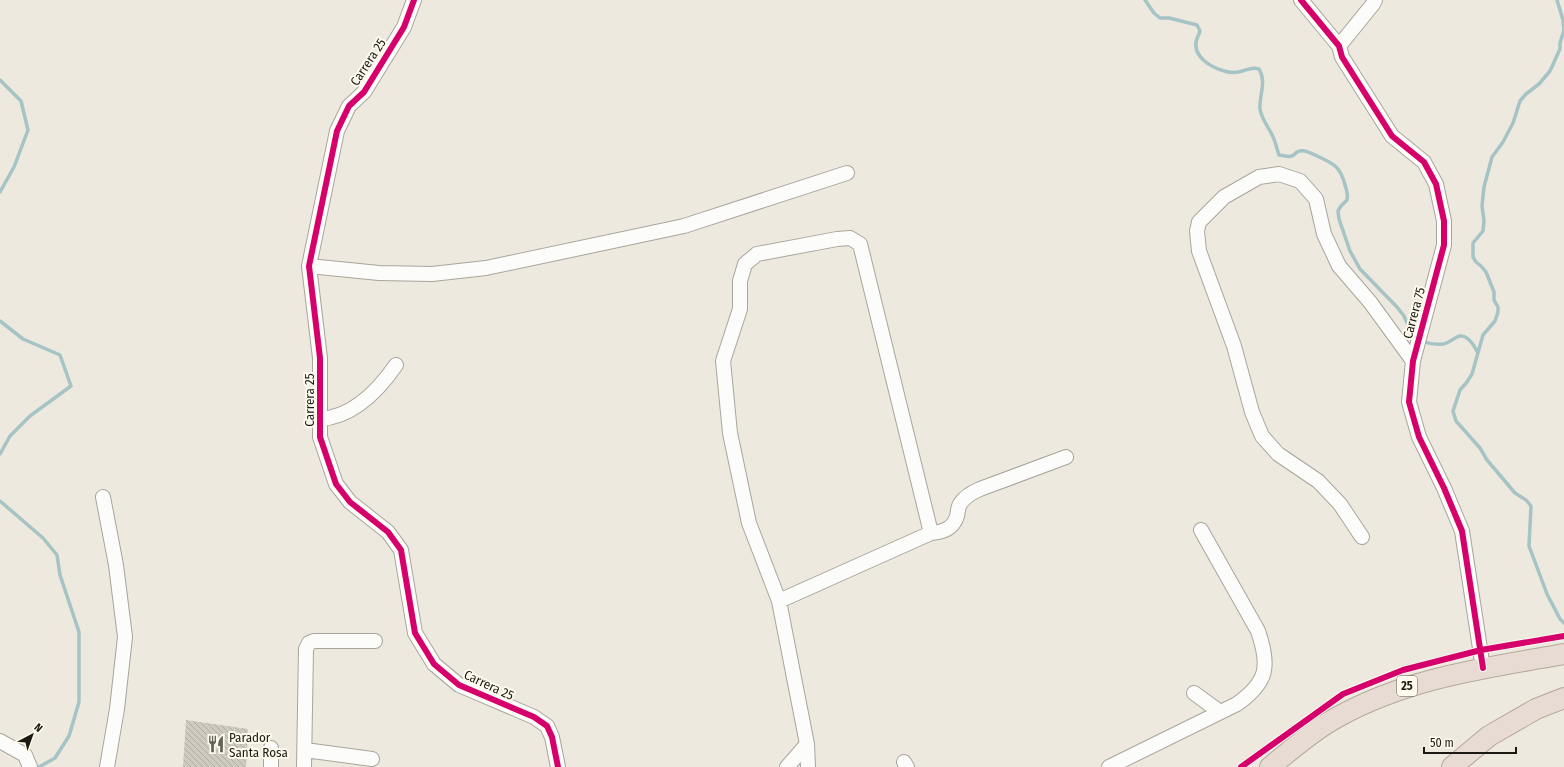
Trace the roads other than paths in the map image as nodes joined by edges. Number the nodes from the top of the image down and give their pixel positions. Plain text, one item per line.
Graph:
1 (414, 0) edge
2 (1300, 0) edge
3 (1375, 0) edge
4 (1339, 46) junction
5 (847, 173) dead end
6 (309, 266) junction
7 (1413, 361) junction
8 (396, 365) dead end
9 (320, 419) junction
10 (1066, 457) dead end
11 (103, 497) dead end
12 (1201, 530) dead end
13 (931, 533) junction
14 (1362, 537) dead end
15 (779, 601) junction
16 (375, 641) dead end
17 (1564, 654) edge
18 (1484, 668) junction
19 (1194, 693) dead end
20 (1564, 698) edge
21 (1220, 712) junction
22 (0, 742) edge
23 (807, 744) junction
24 (271, 748) dead end
25 (305, 750) junction
26 (372, 759) dead end
27 (30, 767) edge
28 (107, 767) edge
29 (271, 767) edge
30 (304, 767) edge
31 (558, 767) edge
32 (787, 767) edge
33 (808, 767) edge
34 (1110, 767) edge
35 (1270, 767) edge
36 (1452, 767) edge

1 - 6 street, Carrera 25
2 - 4 street, Carrera 75
3 - 4 street
4 - 7 street, Carrera 75
5 - 6 street
6 - 9 street, Carrera 25
7 - 14 street
7 - 18 street, Carrera 75
8 - 9 street
9 - 31 street, Carrera 25
10 - 13 street
11 - 28 street
12 - 21 street
13 - 15 street
13 - 15 street
15 - 23 street
16 - 25 street
17 - 18 highway, 25
18 - 35 highway, 25
19 - 21 street
20 - 36 highway
21 - 34 street
22 - 27 street
23 - 32 street
23 - 33 street
24 - 29 street
25 - 26 street
25 - 30 street

